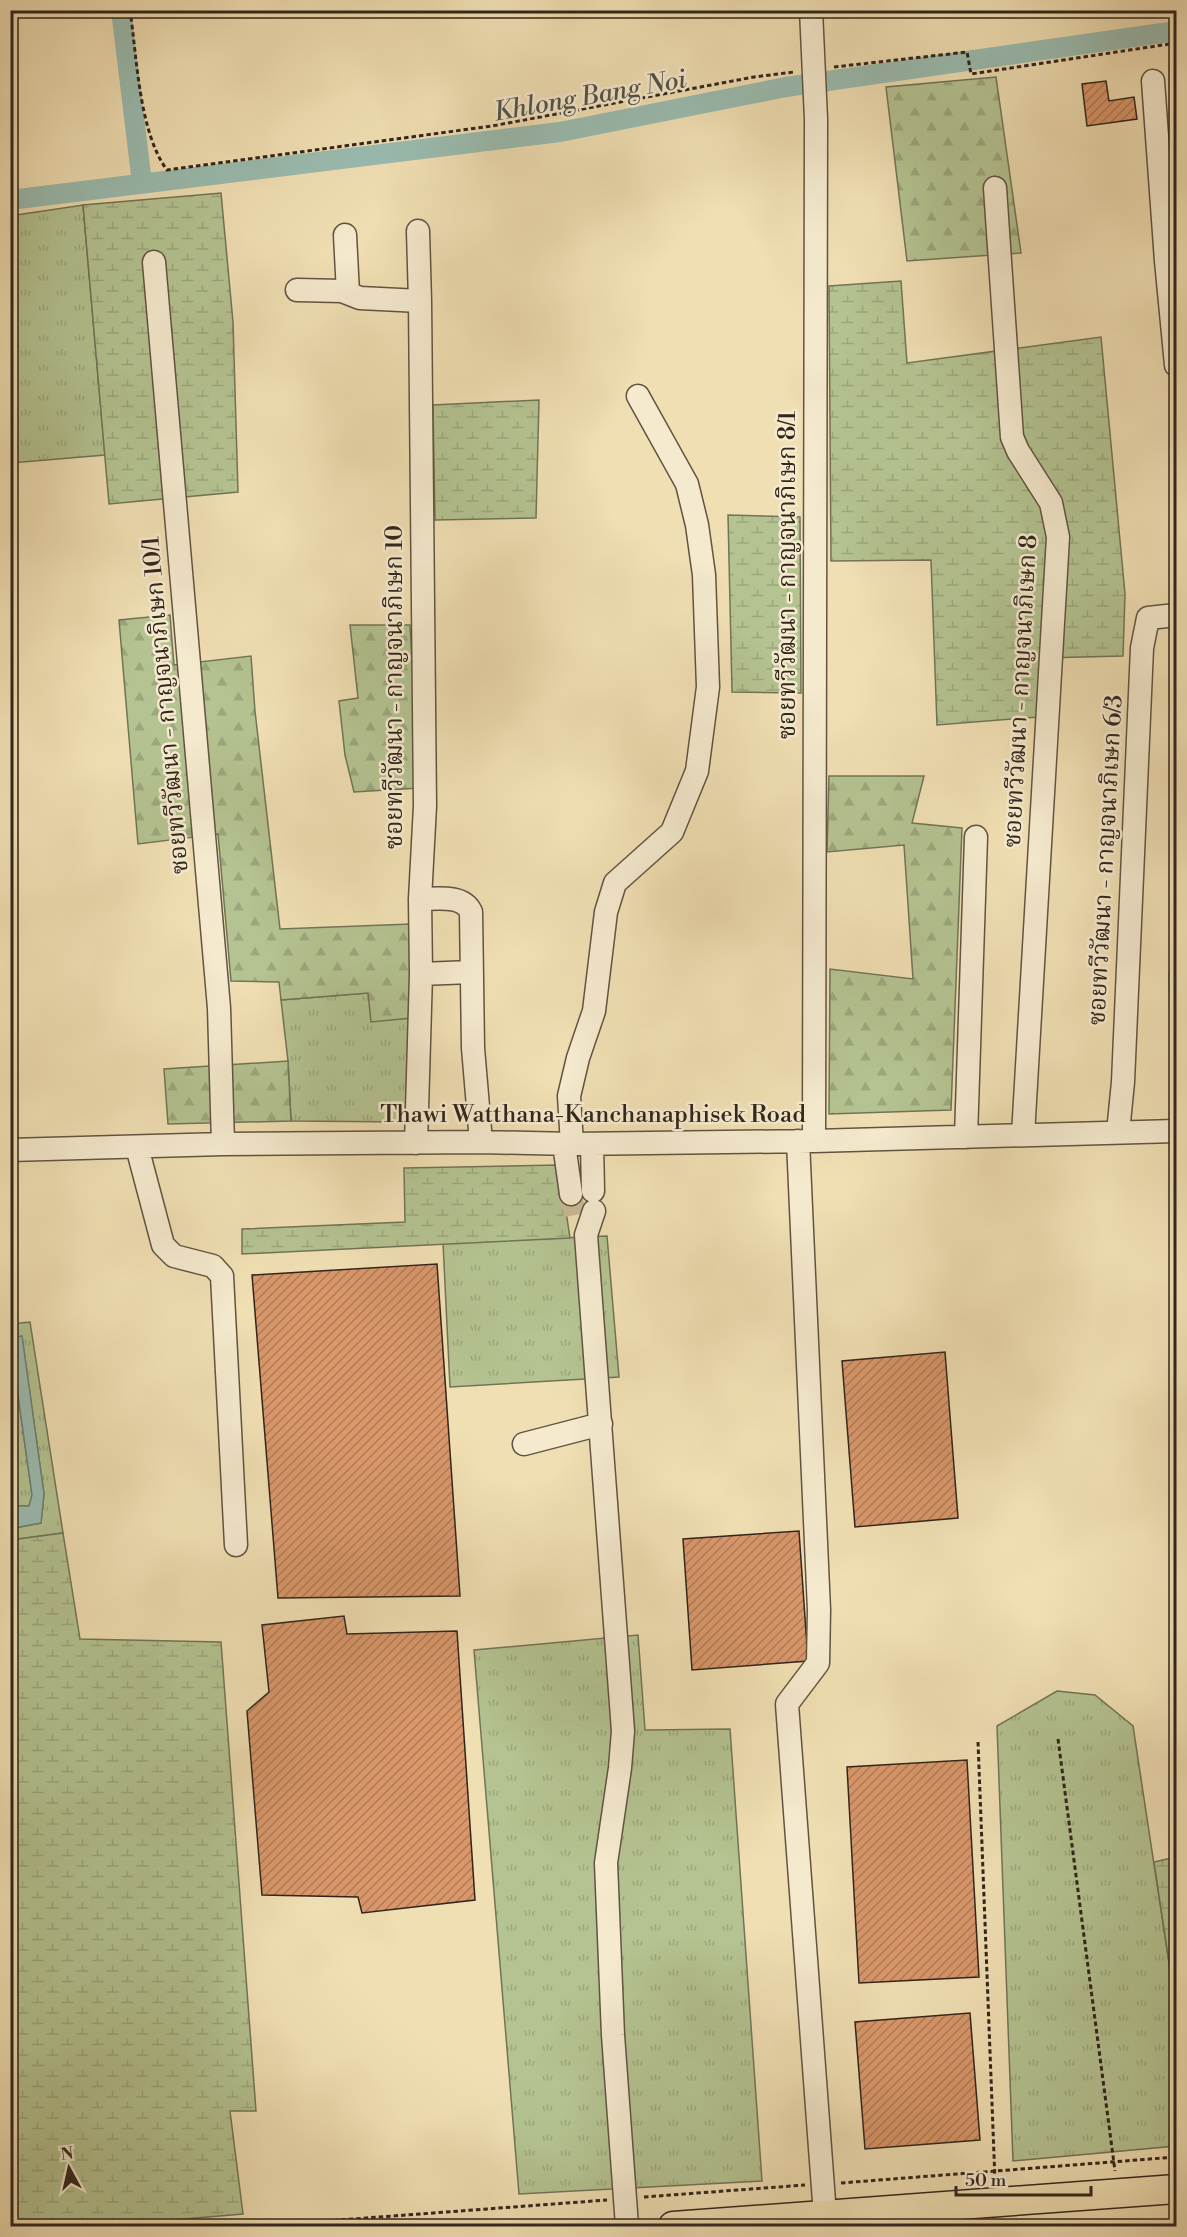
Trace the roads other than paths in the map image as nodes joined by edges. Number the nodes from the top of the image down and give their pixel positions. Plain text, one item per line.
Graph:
1 (811, 10) edge
2 (1153, 81) dead end
3 (995, 189) dead end
4 (418, 231) dead end
5 (345, 235) dead end
6 (154, 262) dead end
7 (297, 291) dead end
8 (348, 293) junction
9 (420, 301) junction
10 (1176, 366) edge
11 (638, 396) dead end
12 (1176, 615) edge
13 (976, 837) dead end
14 (420, 899) junction
15 (471, 972) junction
16 (421, 974) junction
17 (1176, 1131) edge
18 (1118, 1132) junction
19 (1023, 1135) junction
20 (966, 1137) junction
21 (806, 1141) junction
22 (481, 1142) junction
23 (416, 1143) junction
24 (223, 1144) junction
25 (576, 1144) junction
26 (137, 1147) junction
27 (10, 1150) edge
28 (601, 1424) junction
29 (524, 1444) dead end
30 (237, 1545) dead end
31 (1176, 2189) edge
32 (825, 2215) junction
33 (627, 2226) edge
34 (673, 2226) edge

1 - 21 street, ซอยทวีวัฒนา - กาญจนาภิเษก 8/1
2 - 10 street
3 - 19 street, ซอยทวีวัฒนา - กาญจนาภิเษก 8
4 - 9 street, ซอยทวีวัฒนา - กาญจนาภิเษก 10
5 - 8 street
6 - 24 street, ซอยทวีวัฒนา - กาญจนาภิเษก 10/1
7 - 8 street
8 - 9 street
9 - 14 street, ซอยทวีวัฒนา - กาญจนาภิเษก 10
11 - 25 street
12 - 18 street, ซอยทวีวัฒนา - กาญจนาภิเษก 6/3
13 - 20 street
14 - 15 street
14 - 16 street, ซอยทวีวัฒนา - กาญจนาภิเษก 10
15 - 16 street
15 - 22 street
16 - 23 street, ซอยทวีวัฒนา - กาญจนาภิเษก 10
17 - 18 street, Thawi Watthana-Kanchanaphisek Road
18 - 19 street, Thawi Watthana-Kanchanaphisek Road
19 - 20 street, Thawi Watthana-Kanchanaphisek Road
20 - 21 street, Thawi Watthana-Kanchanaphisek Road
21 - 25 street, Thawi Watthana-Kanchanaphisek Road
21 - 32 street, ซอยทวีวัฒนา - กาญจนาภิเษก 8/1
22 - 23 street, Thawi Watthana-Kanchanaphisek Road
22 - 25 street, Thawi Watthana-Kanchanaphisek Road
23 - 24 street, Thawi Watthana-Kanchanaphisek Road
24 - 26 street, Thawi Watthana-Kanchanaphisek Road
25 - 28 street
26 - 27 street, Thawi Watthana-Kanchanaphisek Road
26 - 30 street
28 - 29 street
28 - 33 street
31 - 32 main road
32 - 34 main road

